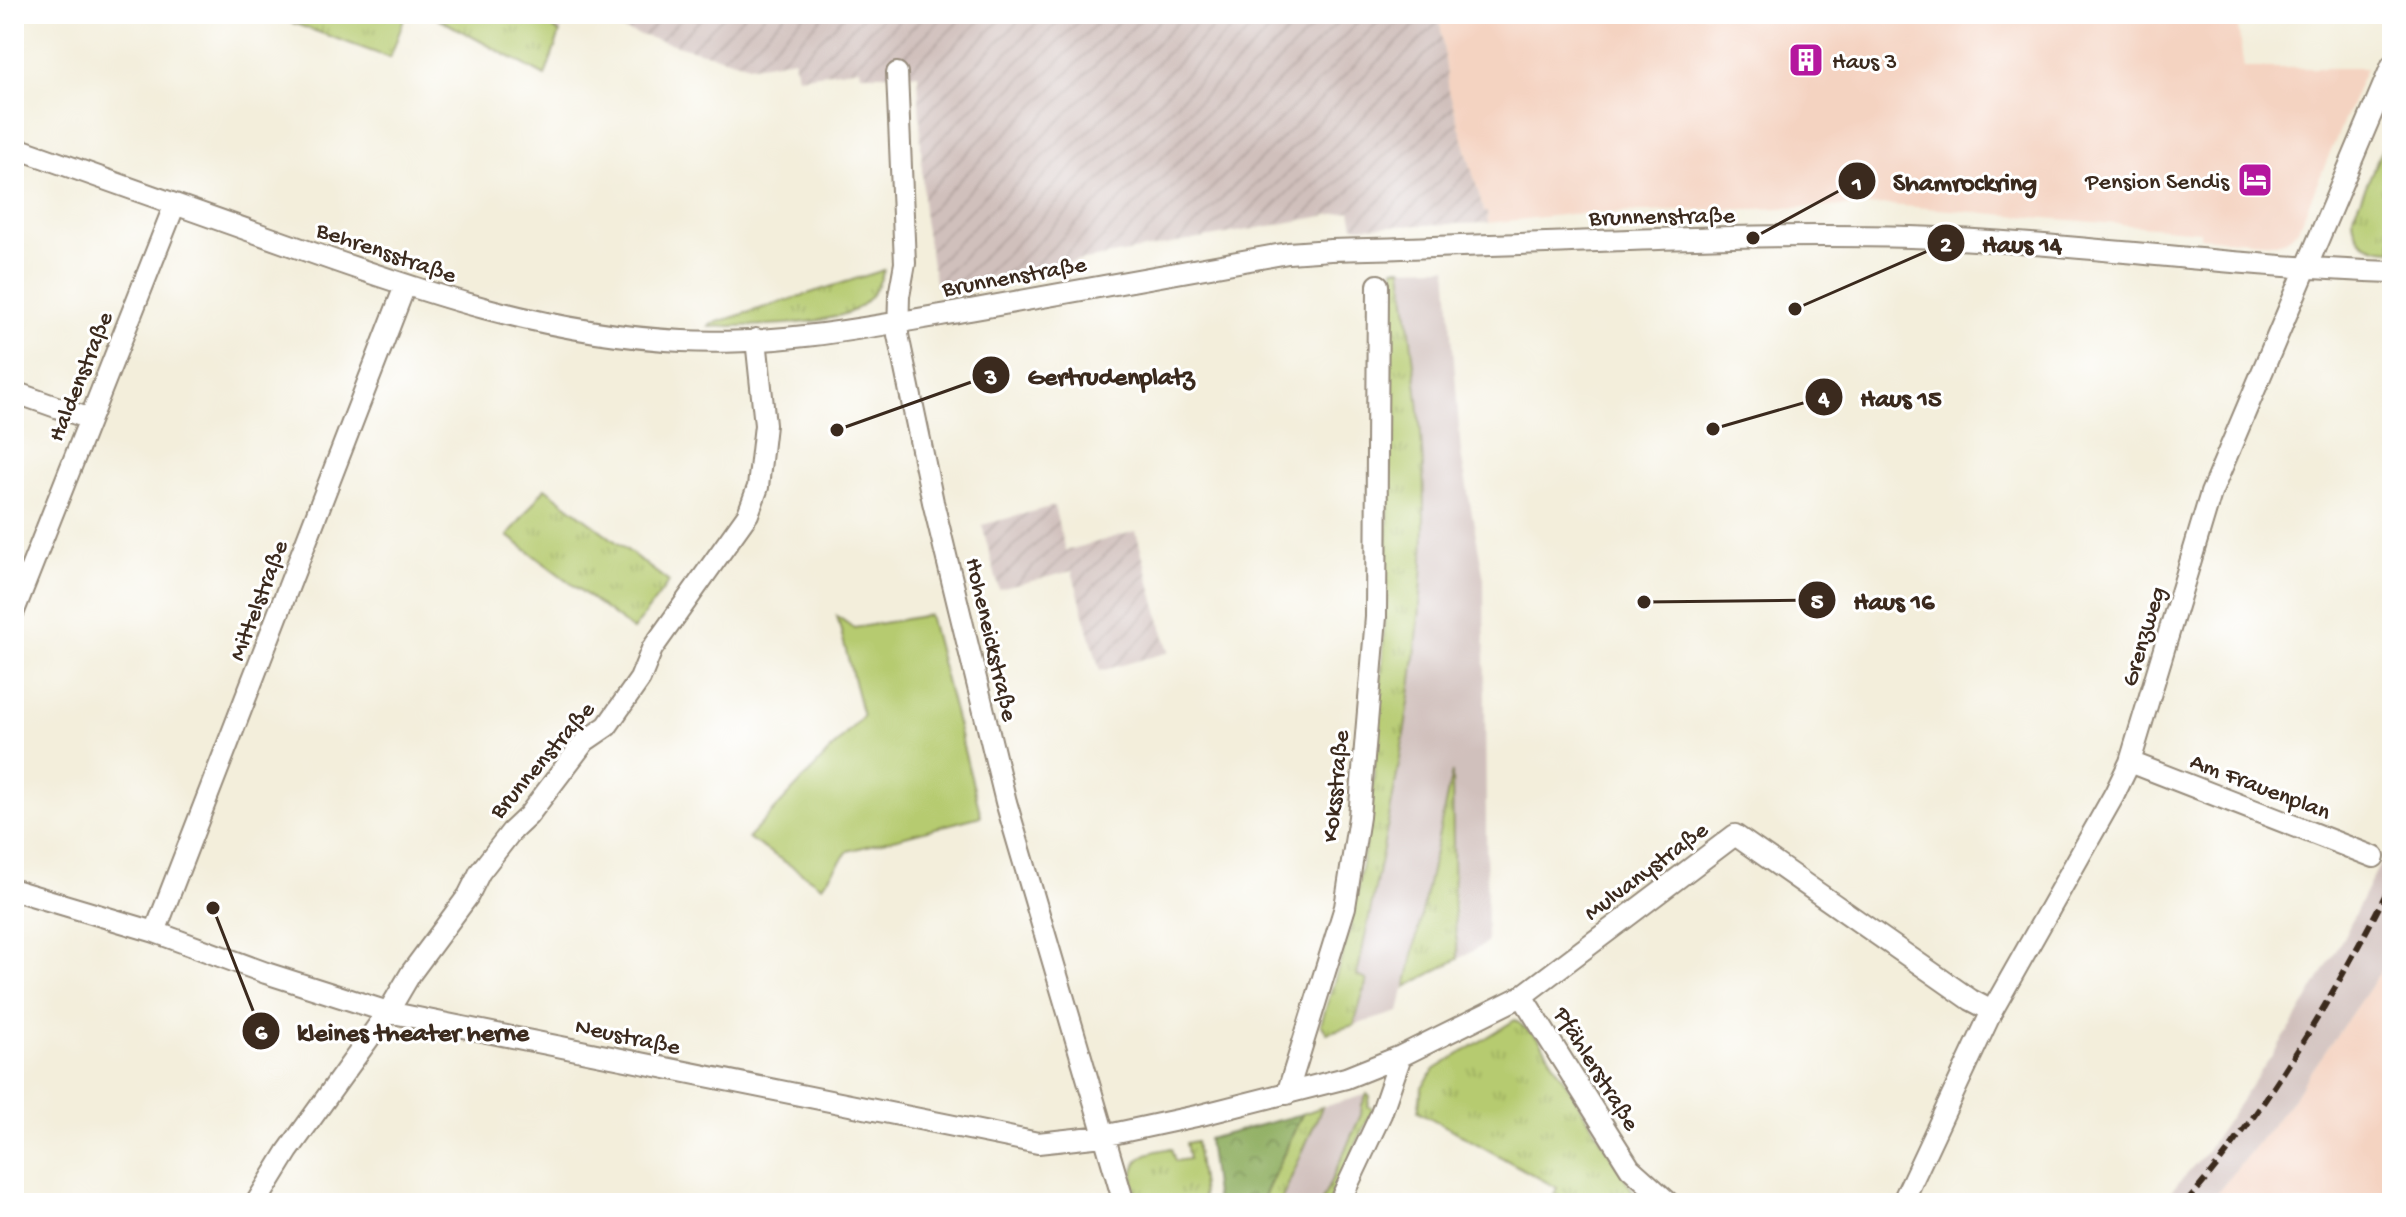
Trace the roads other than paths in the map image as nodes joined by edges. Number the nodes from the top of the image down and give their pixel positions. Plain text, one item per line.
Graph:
1 (2392, 65) edge
2 (897, 73) dead end
3 (14, 147) edge
4 (175, 204) junction
5 (2307, 268) junction
6 (2392, 272) edge
7 (1378, 285) dead end
8 (405, 286) junction
9 (898, 322) junction
10 (756, 339) junction
11 (14, 392) edge
12 (90, 419) junction
13 (14, 611) edge
14 (2130, 762) junction
15 (2374, 857) dead end
16 (14, 890) edge
17 (155, 932) junction
18 (1522, 996) junction
19 (1992, 1011) junction
20 (388, 1012) junction
21 (1401, 1056) junction
22 (1287, 1094) junction
23 (1103, 1136) junction
24 (256, 1203) edge
25 (1124, 1203) edge
26 (1339, 1203) edge
27 (1669, 1203) edge
28 (1902, 1203) edge

1 - 5 street, Grenzweg
2 - 9 street, Hoheneickstraße
3 - 4 street, Behrensstraße
4 - 8 street, Behrensstraße
4 - 12 street, Haldenstraße
5 - 6 street, Brunnenstraße
5 - 9 street, Brunnenstraße
5 - 14 street, Grenzweg
7 - 22 street, Koksstraße
8 - 10 street, Behrensstraße
8 - 17 street, Mittelstraße
9 - 10 street, Brunnenstraße
9 - 23 street, Hoheneickstraße
10 - 20 street, Brunnenstraße
11 - 12 street
12 - 13 street, Haldenstraße
14 - 15 street, Am Frauenplan
14 - 19 street, Grenzweg
16 - 17 street, Neustraße
17 - 20 street, Neustraße
18 - 19 street, Mulvanystraße
18 - 21 street, Mulvanystraße
18 - 27 street, Pfählerstraße
19 - 28 street, Grenzweg
20 - 23 street, Neustraße
20 - 24 street, Brunnenstraße
21 - 22 street, Mulvanystraße
21 - 26 street
22 - 23 street
23 - 25 street, Hoheneickstraße

